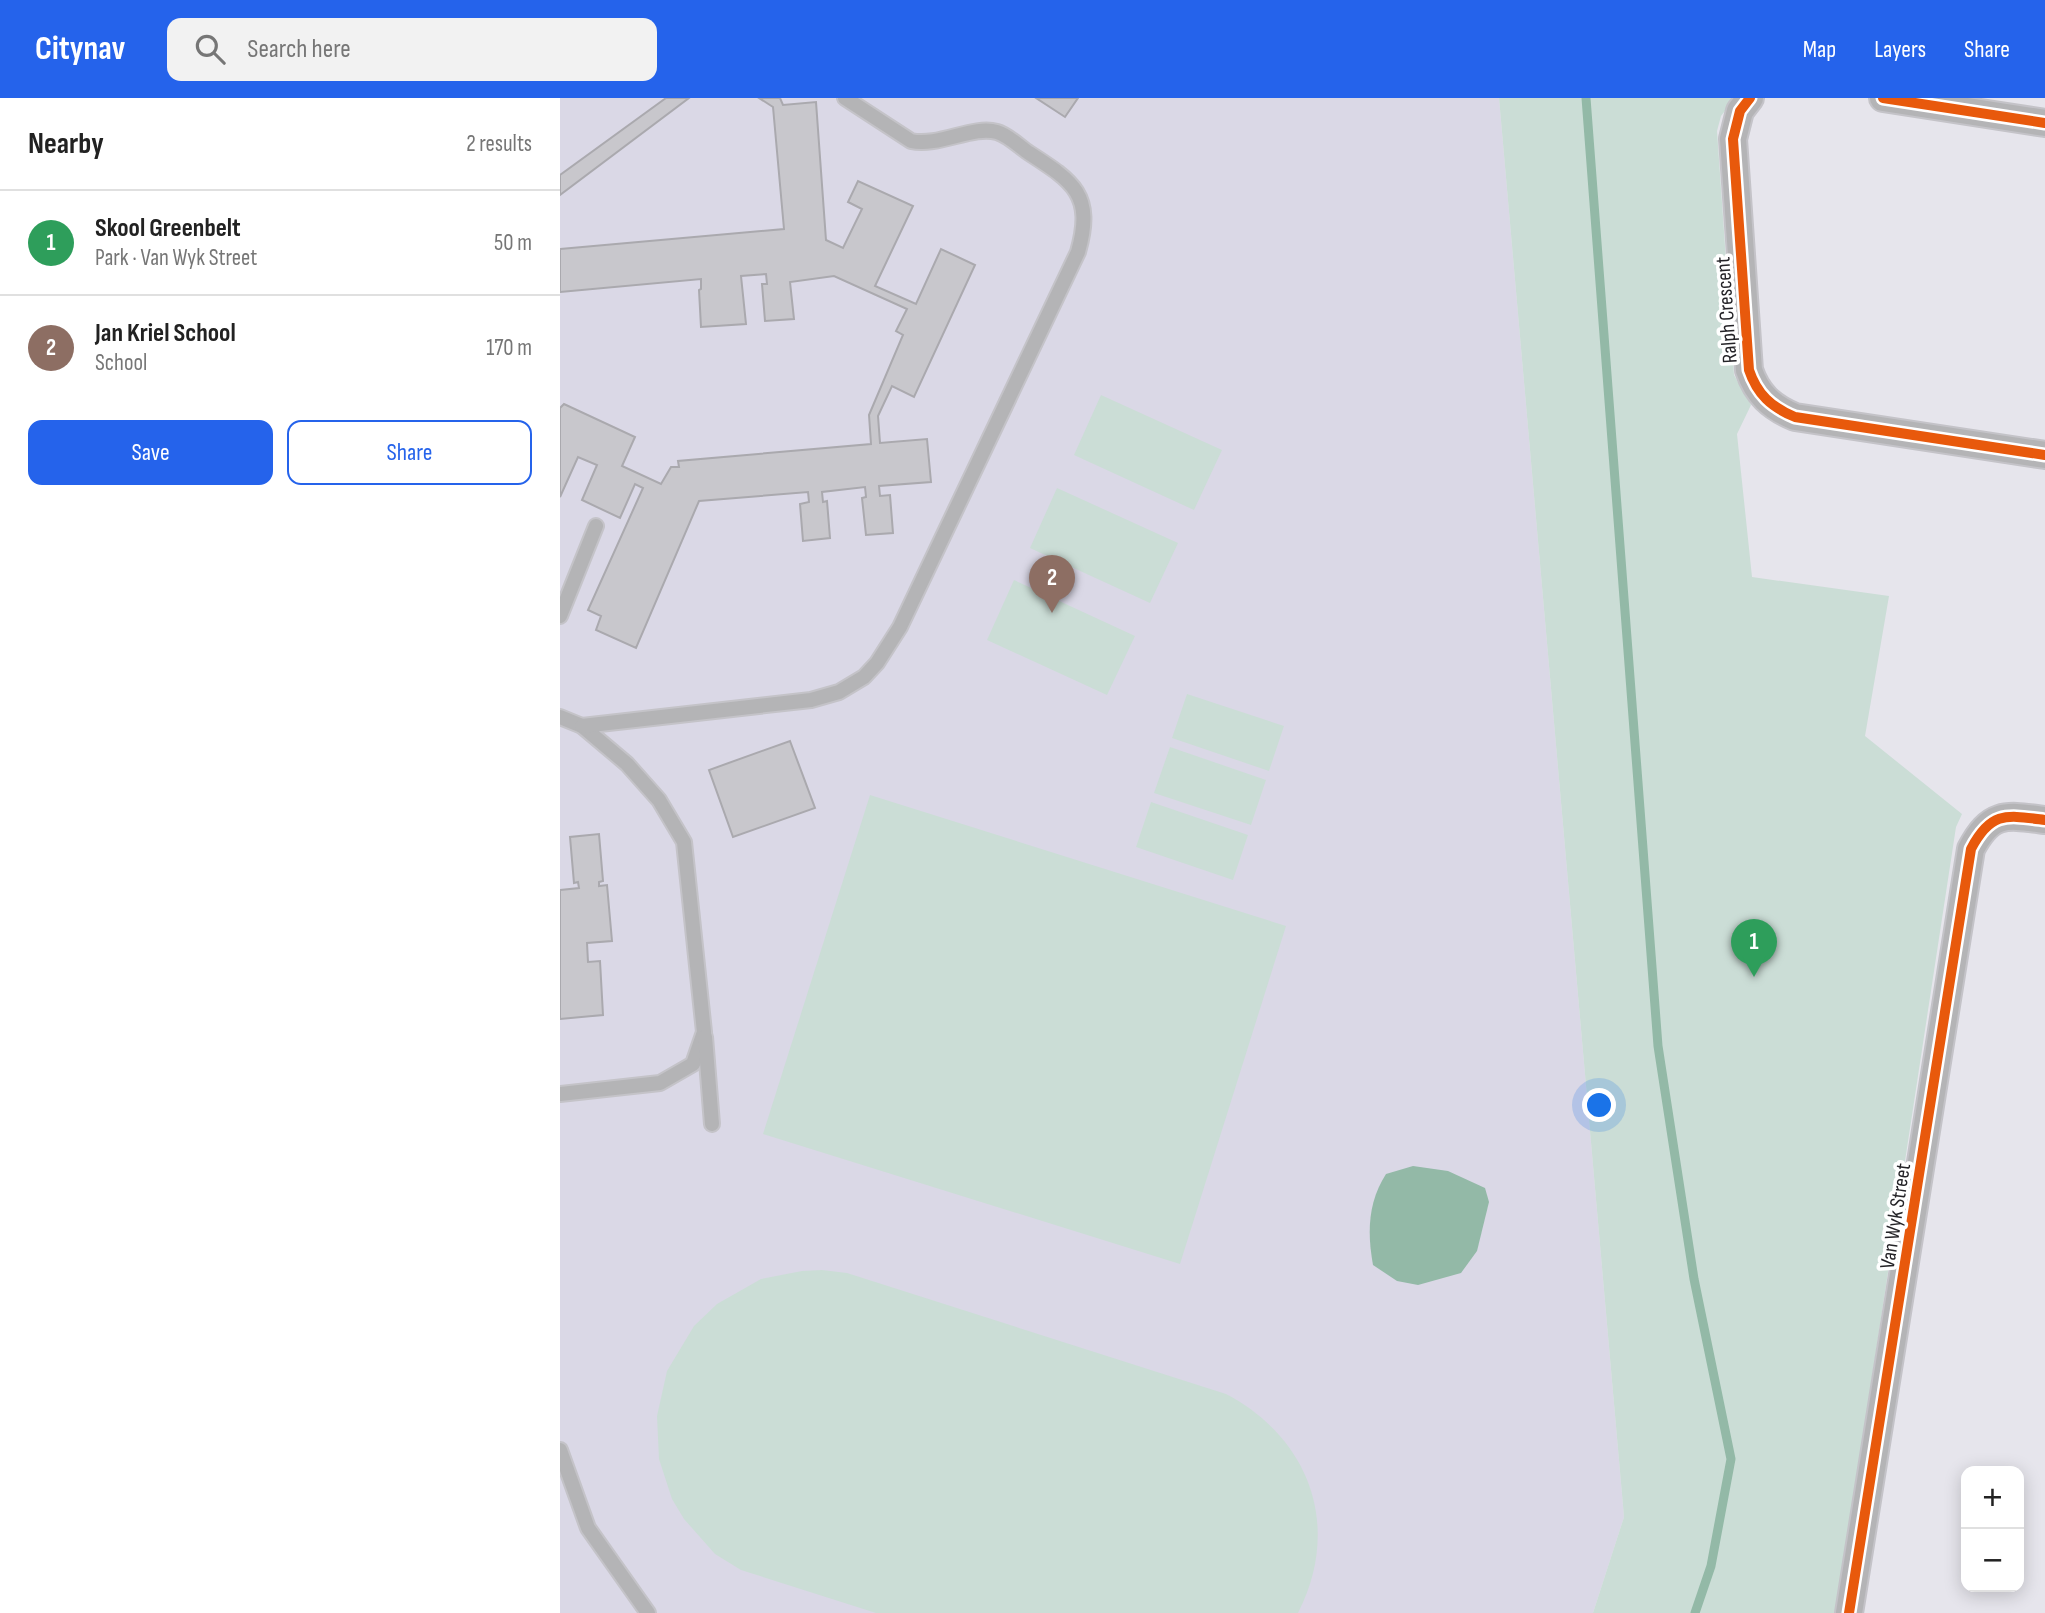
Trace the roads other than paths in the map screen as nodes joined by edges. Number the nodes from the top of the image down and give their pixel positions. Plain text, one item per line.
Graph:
1 (845, 98) edge
2 (1750, 98) edge
3 (1882, 98) edge
4 (2045, 123) edge
5 (2045, 455) edge
6 (596, 526) dead end
7 (560, 616) edge
8 (560, 717) edge
9 (582, 726) junction
10 (2045, 820) edge
11 (704, 1032) junction
12 (560, 1094) edge
13 (712, 1124) dead end
14 (560, 1450) edge
15 (648, 1613) edge
16 (1849, 1613) edge

1 - 9 lane
2 - 5 street, Ralph Crescent
3 - 4 street
6 - 7 lane
8 - 9 lane
9 - 11 lane
10 - 16 street, Van Wyk Street
11 - 12 lane
11 - 13 lane
14 - 15 lane

